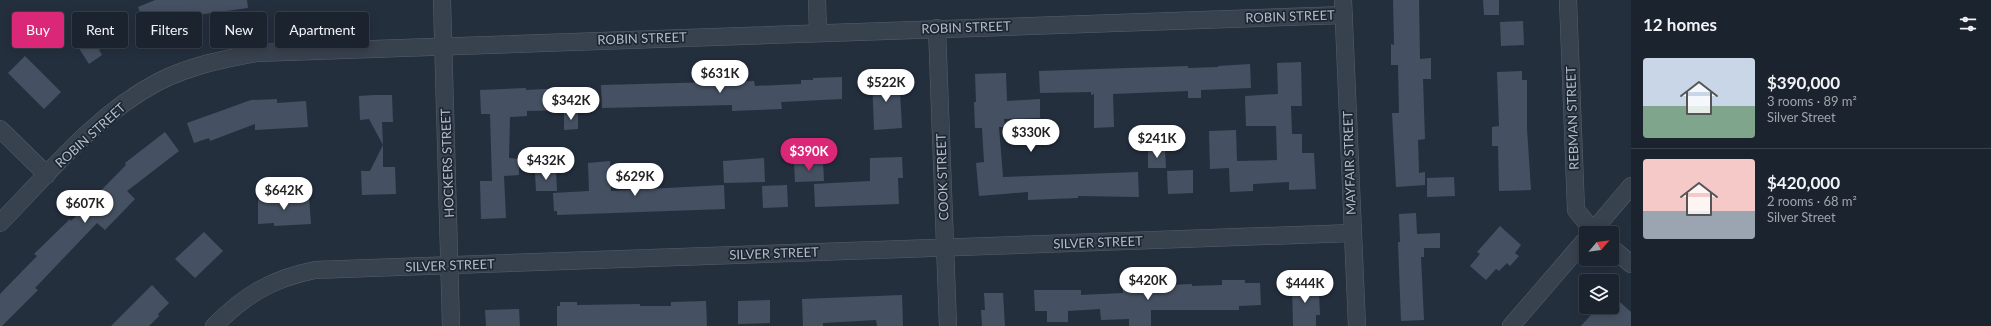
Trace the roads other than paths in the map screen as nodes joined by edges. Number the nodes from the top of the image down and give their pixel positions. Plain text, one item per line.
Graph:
1 (442, 0) edge
2 (817, 0) edge
3 (1568, 0) edge
4 (1343, 7) edge
5 (937, 28) junction
6 (818, 32) junction
7 (443, 46) junction
8 (0, 128) edge
9 (47, 175) junction
10 (1631, 186) edge
11 (0, 223) edge
12 (1586, 226) edge
13 (1598, 226) edge
14 (1352, 234) junction
15 (945, 247) junction
16 (1579, 248) edge
17 (1619, 254) edge
18 (1631, 264) edge
19 (450, 265) junction
20 (214, 326) edge
21 (452, 326) edge
22 (948, 326) edge
23 (1357, 326) edge
24 (1511, 326) edge

1 - 7 street, HOCKERS STREET
2 - 6 street
3 - 12 street, REBMAN STREET
4 - 5 street, ROBIN STREET
4 - 14 street, MAYFAIR STREET
5 - 6 street, ROBIN STREET
5 - 15 street, COOK STREET
6 - 7 street, ROBIN STREET
7 - 9 street, ROBIN STREET
7 - 19 street, HOCKERS STREET
8 - 9 street
9 - 11 street, ROBIN STREET
10 - 13 street
14 - 15 street, SILVER STREET
14 - 23 street, MAYFAIR STREET
15 - 19 street, SILVER STREET
15 - 22 street, COOK STREET
16 - 24 street
17 - 18 street
19 - 20 street, SILVER STREET
19 - 21 street, HOCKERS STREET

